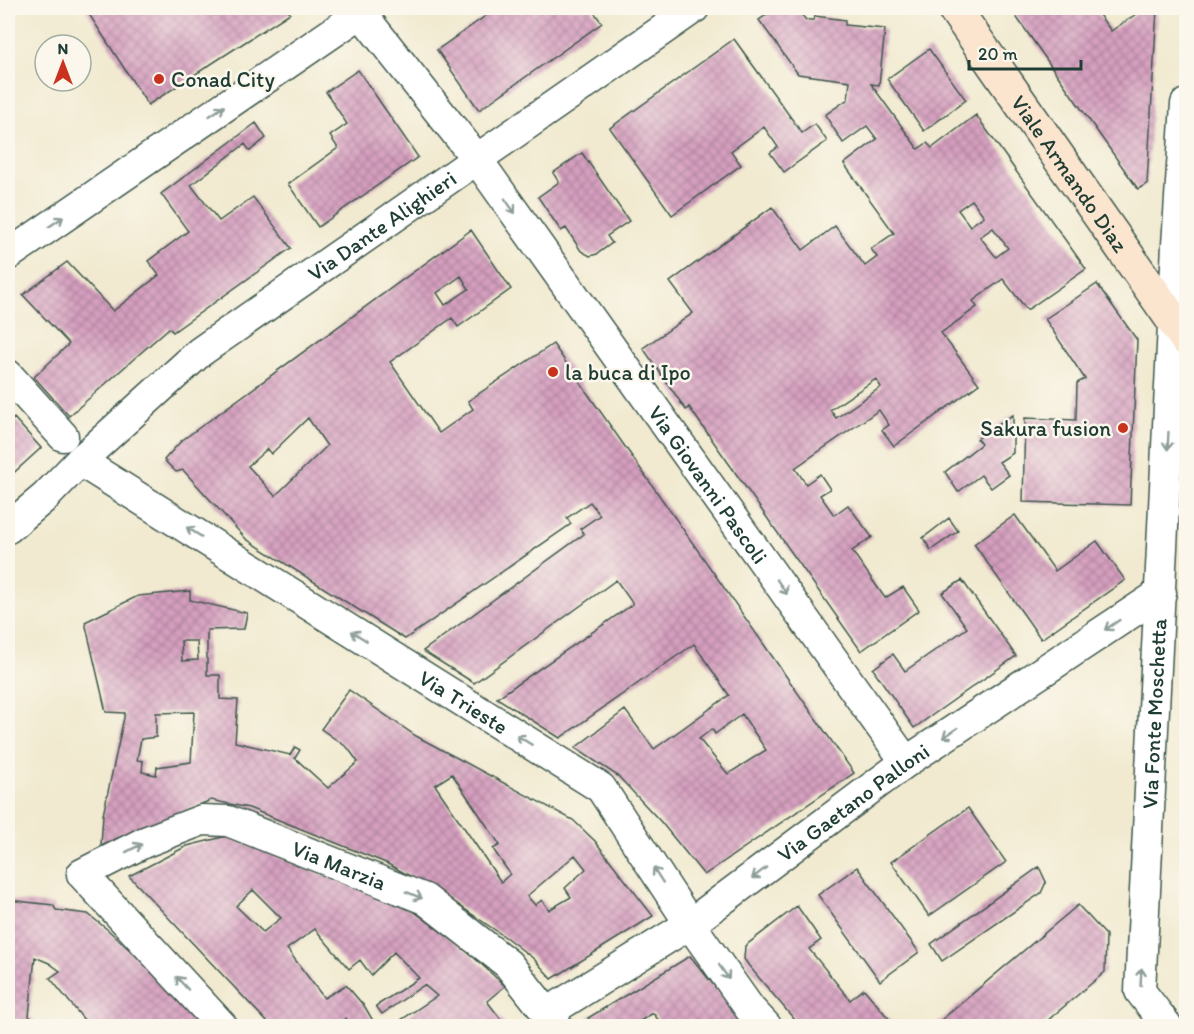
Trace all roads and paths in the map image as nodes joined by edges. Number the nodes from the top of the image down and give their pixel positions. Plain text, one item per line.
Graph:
1 (694, 8) edge
2 (954, 8) edge
3 (359, 10) edge
4 (1186, 104) edge
5 (476, 158) junction
6 (8, 255) edge
7 (1180, 329) edge
8 (8, 375) edge
9 (63, 436) dead end
10 (80, 460) junction
11 (8, 528) edge
12 (1161, 593) junction
13 (906, 762) junction
14 (690, 924) junction
15 (552, 1020) edge
16 (222, 1026) edge
17 (766, 1026) edge
18 (1167, 1026) edge

1 - 5 street, Via Dante Alighieri
2 - 7 street, Viale Armando Diaz
3 - 5 street, Via Giovanni Pascoli
6 -> 3 street
4 - 7 street, Via Fonte Moschetta
5 - 10 street, Via Dante Alighieri
5 -> 13 street, Via Giovanni Pascoli
7 -> 12 street, Via Fonte Moschetta
8 - 9 street
10 - 11 street, Via Dante Alighieri
14 -> 10 street, Via Trieste
12 -> 13 street, Via Gaetano Palloni
18 -> 12 street, Via Fonte Moschetta
13 -> 14 street, Via Gaetano Palloni
14 - 15 street, Via Gaetano Palloni
14 -> 17 street, Via Trieste
16 -> 15 street, Via Marzia

